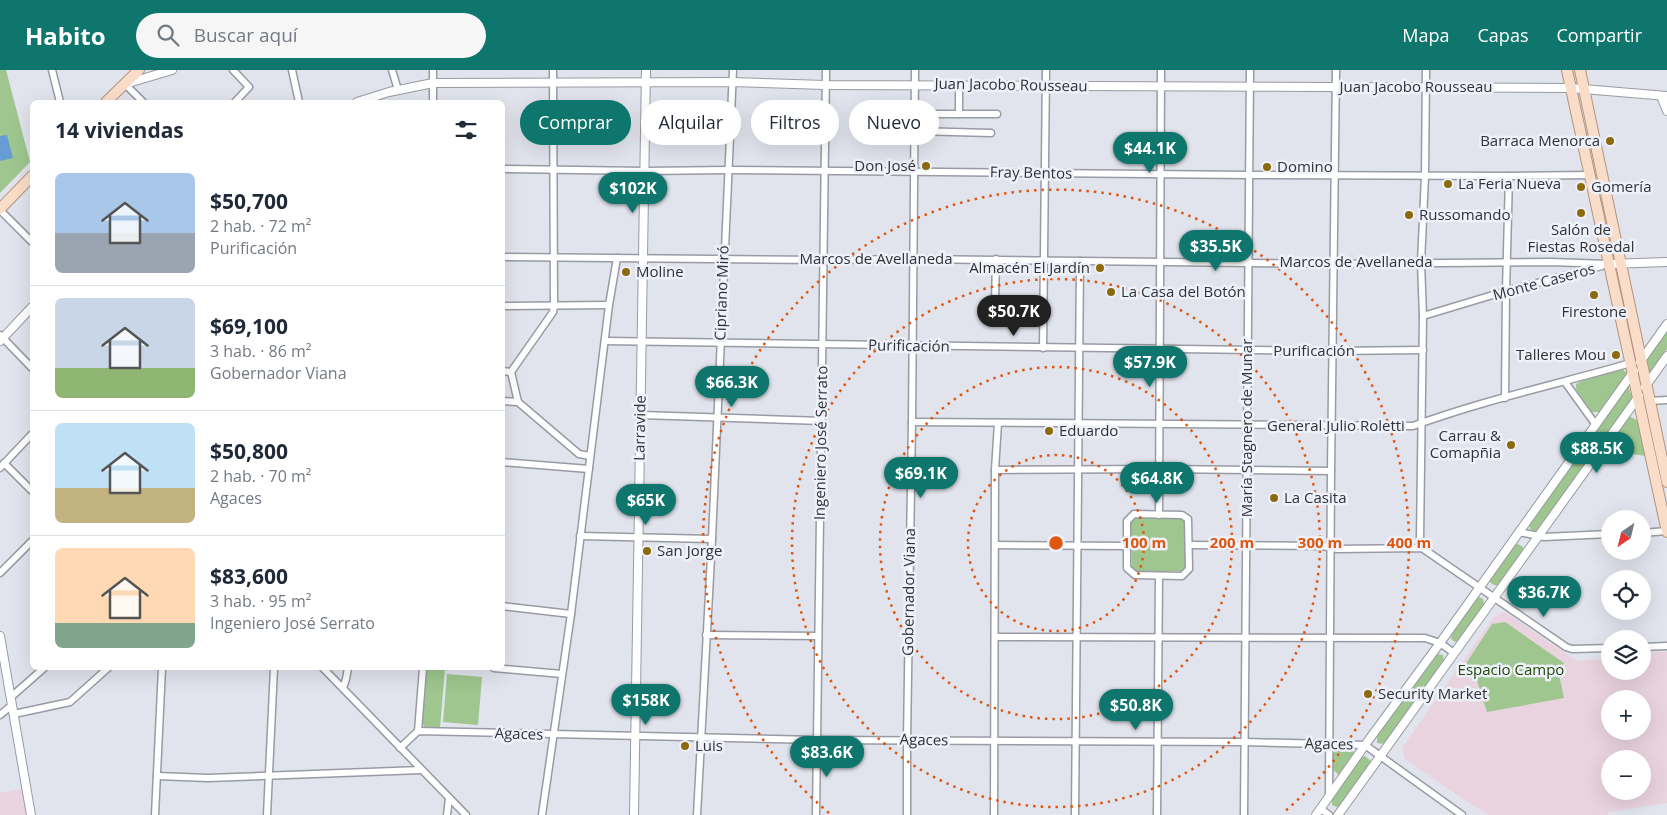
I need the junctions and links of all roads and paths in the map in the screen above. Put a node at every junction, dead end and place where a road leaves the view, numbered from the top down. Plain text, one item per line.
1 (52, 70) edge
2 (139, 70) edge
3 (172, 70) edge
4 (233, 70) edge
5 (292, 70) edge
6 (392, 70) edge
7 (434, 70) edge
8 (553, 70) edge
9 (646, 70) edge
10 (732, 70) edge
11 (826, 70) edge
12 (915, 70) edge
13 (1046, 70) edge
14 (1161, 70) edge
15 (1250, 70) edge
16 (1336, 70) edge
17 (1426, 70) edge
18 (1567, 70) edge
19 (1580, 70) edge
20 (553, 82) junction
21 (646, 82) junction
22 (732, 82) junction
23 (433, 83) junction
24 (126, 84) junction
25 (825, 84) junction
26 (915, 84) junction
27 (959, 85) junction
28 (1046, 86) junction
29 (1161, 86) junction
30 (1250, 87) junction
31 (1336, 87) junction
32 (1426, 87) junction
33 (1571, 88) junction
34 (1584, 89) junction
35 (398, 90) junction
36 (1664, 96) edge
37 (60, 100) edge
38 (108, 100) edge
39 (141, 100) edge
40 (237, 100) edge
41 (299, 100) edge
42 (364, 100) edge
43 (433, 100) edge
44 (915, 100) edge
45 (1667, 111) edge
46 (939, 114) edge
47 (959, 114) junction
48 (997, 114) dead end
49 (939, 132) edge
50 (991, 133) dead end
51 (915, 145) edge
52 (1598, 152) junction
53 (505, 169) edge
54 (554, 169) junction
55 (728, 170) junction
56 (644, 171) junction
57 (824, 171) junction
58 (914, 172) junction
59 (1045, 174) junction
60 (1161, 174) junction
61 (1250, 175) junction
62 (1590, 175) junction
63 (1336, 176) junction
64 (1425, 176) junction
65 (1508, 176) junction
66 (30, 178) edge
67 (0, 210) edge
68 (1598, 213) junction
69 (30, 240) edge
70 (505, 257) edge
71 (555, 257) junction
72 (617, 258) junction
73 (643, 258) junction
74 (724, 259) junction
75 (912, 259) junction
76 (996, 259) junction
77 (824, 260) junction
78 (1045, 260) junction
79 (1080, 261) junction
80 (1161, 262) junction
81 (1248, 262) junction
82 (1507, 262) junction
83 (1667, 262) edge
84 (1421, 263) junction
85 (1333, 264) junction
86 (1609, 264) junction
87 (1621, 264) junction
88 (1506, 292) junction
89 (995, 304) dead end
90 (609, 305) junction
91 (505, 306) edge
92 (554, 307) junction
93 (30, 309) edge
94 (1423, 316) junction
95 (1667, 324) edge
96 (1, 338) edge
97 (605, 341) junction
98 (642, 342) junction
99 (720, 342) junction
100 (823, 344) junction
101 (913, 346) junction
102 (1043, 348) junction
103 (1080, 348) junction
104 (1161, 348) junction
105 (1247, 350) junction
106 (1423, 350) junction
107 (1332, 351) junction
108 (1667, 356) edge
109 (1635, 365) junction
110 (30, 366) edge
111 (505, 371) edge
112 (511, 372) junction
113 (1565, 382) junction
114 (1646, 385) junction
115 (1638, 397) junction
116 (1505, 398) junction
117 (1667, 400) edge
118 (505, 401) edge
119 (1650, 401) junction
120 (518, 402) junction
121 (640, 415) junction
122 (717, 418) junction
123 (822, 421) junction
124 (912, 422) junction
125 (998, 423) junction
126 (1422, 423) junction
127 (1079, 424) junction
128 (1160, 424) junction
129 (1332, 424) junction
130 (1596, 425) junction
131 (1248, 426) junction
132 (30, 436) edge
133 (590, 456) junction
134 (505, 462) edge
135 (2, 466) edge
136 (588, 469) junction
137 (1160, 469) junction
138 (995, 470) junction
139 (1079, 470) junction
140 (1248, 470) junction
141 (1331, 471) junction
142 (1667, 482) edge
143 (30, 489) edge
144 (1159, 514) junction
145 (1519, 532) junction
146 (1667, 532) edge
147 (1651, 533) edge
148 (1601, 534) edge
149 (580, 536) junction
150 (639, 536) junction
151 (1538, 537) junction
152 (712, 539) junction
153 (30, 543) edge
154 (995, 545) junction
155 (1189, 545) junction
156 (1078, 546) junction
157 (1127, 546) junction
158 (1246, 546) junction
159 (1330, 548) junction
160 (1422, 548) junction
161 (0, 573) edge
162 (1159, 576) junction
163 (1480, 586) junction
164 (1495, 597) junction
165 (505, 606) edge
166 (571, 614) junction
167 (706, 635) junction
168 (0, 636) edge
169 (818, 636) junction
170 (995, 637) junction
171 (1077, 638) junction
172 (1158, 638) junction
173 (1246, 638) junction
174 (1330, 638) junction
175 (1440, 643) junction
176 (1667, 646) edge
177 (1651, 647) edge
178 (1601, 648) edge
179 (1454, 653) junction
180 (505, 669) edge
181 (42, 670) edge
182 (106, 670) edge
183 (162, 670) edge
184 (274, 670) edge
185 (325, 670) edge
186 (348, 670) edge
187 (422, 670) edge
188 (562, 674) junction
189 (343, 688) junction
190 (12, 701) junction
191 (14, 714) junction
192 (0, 715) edge
193 (418, 731) junction
194 (554, 735) junction
195 (635, 736) junction
196 (700, 738) junction
197 (816, 740) junction
198 (907, 740) junction
199 (994, 741) junction
200 (1076, 742) junction
201 (1157, 742) junction
202 (1245, 742) junction
203 (1330, 744) junction
204 (1365, 745) junction
205 (400, 748) junction
206 (1380, 755) junction
207 (421, 770) junction
208 (269, 775) junction
209 (158, 776) junction
210 (1329, 797) junction
211 (449, 798) junction
212 (1319, 812) edge
213 (1454, 813) edge
214 (31, 815) edge
215 (155, 815) edge
216 (267, 815) edge
217 (447, 815) edge
218 (466, 815) edge
219 (542, 815) edge
220 (634, 815) edge
221 (697, 815) edge
222 (816, 815) edge
223 (907, 815) edge
224 (994, 815) edge
225 (1075, 815) edge
226 (1157, 815) edge
227 (1244, 815) edge
228 (1329, 815) edge
229 (1338, 815) edge
230 (1462, 815) edge

1 - 37 street
2 - 24 main road
3 - 24 street
4 - 40 street
5 - 41 street
6 - 35 street
7 - 23 street
8 - 20 street
9 - 21 street, Larravide
10 - 22 street, Cipriano Miró
11 - 25 street, Ingeniero José Serrato
12 - 26 street, Gobernador Viana
13 - 28 street
14 - 29 street
15 - 30 street, María Stagnero de Munar
16 - 31 street
17 - 32 street
18 - 33 main road
19 - 34 main road
20 - 21 street, Juan Jacobo Rousseau
20 - 23 street, Juan Jacobo Rousseau
20 - 54 street
21 - 22 street, Juan Jacobo Rousseau
21 - 56 street, Larravide
22 - 25 street, Juan Jacobo Rousseau
22 - 55 street, Cipriano Miró
23 - 35 street, Juan Jacobo Rousseau
23 - 43 street
24 - 38 main road
24 - 39 street
25 - 26 street, Juan Jacobo Rousseau
25 - 57 street, Ingeniero José Serrato
26 - 27 street, Juan Jacobo Rousseau
26 - 44 street, Gobernador Viana
27 - 28 street, Juan Jacobo Rousseau
27 - 47 street
28 - 29 street, Juan Jacobo Rousseau
28 - 59 street
29 - 30 street, Juan Jacobo Rousseau
29 - 60 street
30 - 31 street, Juan Jacobo Rousseau
30 - 61 street, María Stagnero de Munar
31 - 32 street, Juan Jacobo Rousseau
31 - 63 street
32 - 33 street, Juan Jacobo Rousseau
32 - 64 street
33 - 34 street, Juan Jacobo Rousseau
33 - 52 main road
33 - 62 main road
34 - 36 street, Juan Jacobo Rousseau
34 - 52 main road
35 - 42 street, Juan Jacobo Rousseau
36 - 45 street
46 - 47 street
47 - 48 street
49 - 50 street
51 - 58 street, Gobernador Viana
52 - 87 main road
53 - 54 street, Fray Bentos
54 - 56 street, Fray Bentos
54 - 71 street
55 - 56 street, Fray Bentos
55 - 57 street, Fray Bentos
55 - 74 street, Cipriano Miró
56 - 73 street, Larravide
57 - 58 street, Fray Bentos
57 - 77 street, Ingeniero José Serrato
58 - 59 street, Fray Bentos
58 - 75 street, Gobernador Viana
59 - 60 street, Fray Bentos
59 - 78 street
60 - 61 street, Fray Bentos
60 - 80 street
61 - 63 street, Fray Bentos
61 - 81 street, María Stagnero de Munar
62 - 65 street, Fray Bentos
62 - 68 main road
63 - 64 street, Fray Bentos
63 - 85 street
64 - 65 street, Fray Bentos
64 - 84 street
65 - 82 street
66 - 67 main road
67 - 69 street
68 - 86 main road
68 - 87 main road
70 - 71 street, Marcos de Avellaneda
71 - 72 street, Marcos de Avellaneda
71 - 92 street
72 - 73 street, Marcos de Avellaneda
72 - 90 street
73 - 74 street, Marcos de Avellaneda
73 - 98 street, Larravide
74 - 77 street, Marcos de Avellaneda
74 - 99 street, Cipriano Miró
75 - 76 street, Marcos de Avellaneda
75 - 77 street, Marcos de Avellaneda
75 - 101 street, Gobernador Viana
76 - 78 street, Marcos de Avellaneda
76 - 89 street
77 - 100 street, Ingeniero José Serrato
78 - 79 street, Marcos de Avellaneda
78 - 102 street
79 - 80 street, Marcos de Avellaneda
79 - 103 street
80 - 81 street, Marcos de Avellaneda
80 - 104 street
81 - 85 street, Marcos de Avellaneda
81 - 105 street, María Stagnero de Munar
82 - 84 street, Marcos de Avellaneda
82 - 86 street, Marcos de Avellaneda
82 - 88 street
83 - 87 street, Monte Caseros
84 - 85 street, Marcos de Avellaneda
84 - 94 street
85 - 107 street
86 - 87 street, Monte Caseros
86 - 88 street, Monte Caseros
86 - 109 main road
87 - 109 main road
88 - 94 street, Monte Caseros
88 - 116 street
90 - 92 street
90 - 97 street
91 - 92 street
92 - 112 street
93 - 96 street
94 - 106 street
95 - 109 street
96 - 110 street
97 - 98 street, Purificación
97 - 133 street
98 - 99 street, Purificación
98 - 121 street, Larravide
99 - 100 street, Purificación
99 - 122 street, Cipriano Miró
100 - 101 street, Purificación
100 - 123 street, Ingeniero José Serrato
101 - 102 street, Purificación
101 - 124 street, Gobernador Viana
102 - 103 street, Purificación
103 - 104 street, Purificación
103 - 127 street
104 - 105 street, Purificación
104 - 128 street
105 - 107 street, Purificación
105 - 131 street, María Stagnero de Munar
106 - 107 street, Purificación
106 - 126 street
107 - 129 street
108 - 114 street
109 - 113 street, General Julio Roletti
109 - 114 main road
109 - 115 main road
109 - 130 street
111 - 112 street
112 - 120 street
113 - 116 street, General Julio Roletti
113 - 130 street
114 - 115 street
114 - 119 main road
115 - 146 main road
115 - 151 street
116 - 126 street, General Julio Roletti
117 - 119 street
118 - 120 street
119 - 142 main road
120 - 133 street
121 - 122 street
121 - 150 street, Larravide
122 - 123 street
122 - 152 street, Cipriano Miró
123 - 169 street, Ingeniero José Serrato
124 - 125 street, General Julio Roletti
124 - 198 street, Gobernador Viana
125 - 127 street, General Julio Roletti
125 - 138 street
126 - 129 street, General Julio Roletti
126 - 160 street
127 - 128 street, General Julio Roletti
127 - 139 street
128 - 131 street, General Julio Roletti
128 - 137 street
129 - 131 street, General Julio Roletti
129 - 141 street
130 - 145 street
131 - 140 street, María Stagnero de Munar
132 - 135 street
133 - 136 street
134 - 136 street
135 - 143 street
136 - 149 street
137 - 139 street
137 - 140 street
137 - 144 street
138 - 139 street
138 - 154 street
139 - 156 street
140 - 141 street
140 - 158 street, María Stagnero de Munar
141 - 159 street
144 - 155 street
144 - 157 street
145 - 151 street
145 - 163 street
146 - 147 street
148 - 151 street
149 - 150 street
149 - 166 street
150 - 152 street
150 - 195 street, Larravide
151 - 164 street
152 - 167 street, Cipriano Miró
153 - 161 street
154 - 156 street
154 - 170 street
155 - 158 street
155 - 162 street
156 - 157 street
156 - 171 street
157 - 162 street
158 - 159 street
158 - 173 street, María Stagnero de Munar
159 - 160 street
159 - 174 street
160 - 163 street
162 - 172 street
163 - 164 street
163 - 175 street
164 - 178 street
164 - 179 street
165 - 166 street
166 - 188 street
167 - 169 street
167 - 196 street, Cipriano Miró
168 - 190 street
169 - 197 street, Ingeniero José Serrato
170 - 171 street
170 - 199 street
171 - 172 street
171 - 200 street
172 - 173 street
172 - 201 street
173 - 174 street
173 - 202 street, María Stagnero de Munar
174 - 175 street
174 - 203 street
175 - 179 street
175 - 204 street
176 - 177 street
179 - 206 street
180 - 188 street
181 - 190 street
182 - 191 street
183 - 209 street
184 - 208 street
185 - 189 street
186 - 189 street
187 - 193 street
188 - 194 street
189 - 205 street
190 - 191 street
190 - 192 street
191 - 214 street
193 - 194 street, Agaces
193 - 205 street
194 - 195 street, Agaces
194 - 219 street
195 - 196 street, Agaces
195 - 220 street, Larravide
196 - 197 street, Agaces
196 - 221 street, Cipriano Miró
197 - 198 street, Agaces
197 - 222 street, Ingeniero José Serrato
198 - 199 street, Agaces
198 - 223 street, Gobernador Viana
199 - 200 street, Agaces
199 - 224 street
200 - 201 street, Agaces
200 - 225 street
201 - 202 street, Agaces
201 - 226 street
202 - 203 street, Agaces
202 - 227 street, María Stagnero de Munar
203 - 204 street, Agaces
203 - 210 street
204 - 206 street
204 - 210 street
205 - 207 street
206 - 213 street
206 - 229 street
207 - 208 street
207 - 211 street
208 - 209 street
208 - 216 street
209 - 215 street
210 - 212 street
211 - 217 street
211 - 218 street
212 - 228 street
213 - 230 street

